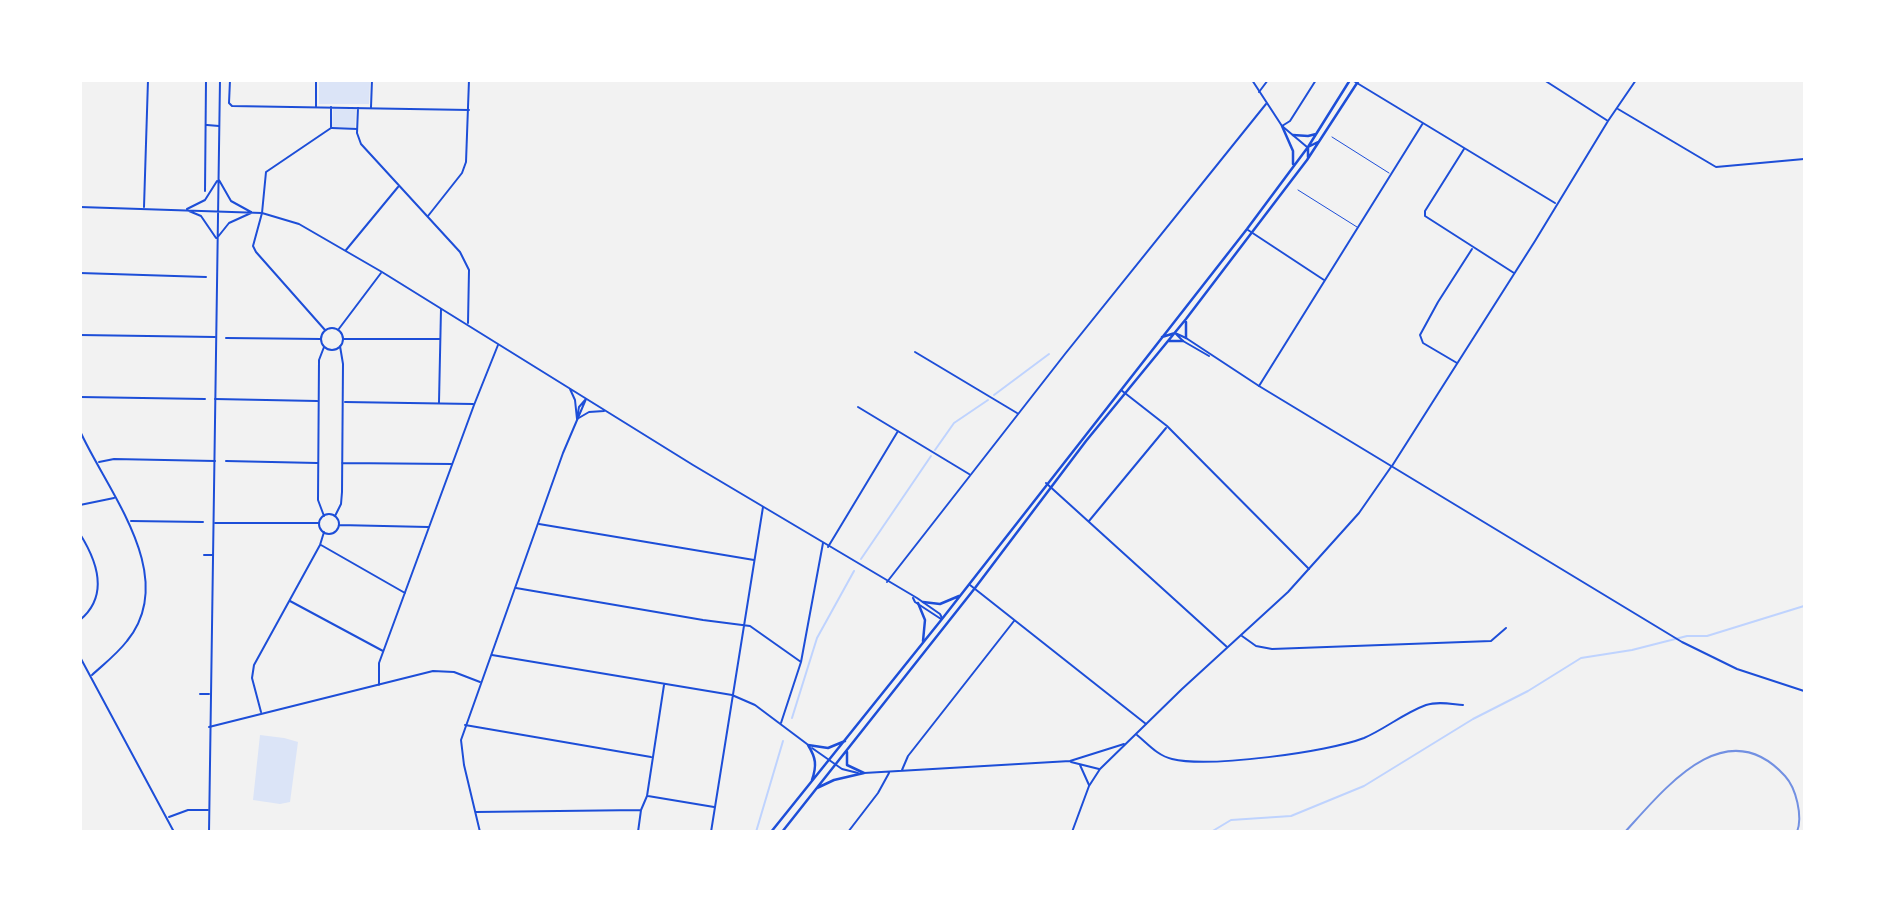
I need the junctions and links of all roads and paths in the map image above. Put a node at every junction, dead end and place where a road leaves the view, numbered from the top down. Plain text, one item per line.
1 (148, 80) edge
2 (206, 80) edge
3 (220, 80) edge
4 (230, 80) edge
5 (316, 80) edge
6 (372, 80) edge
7 (469, 80) edge
8 (1252, 80) edge
9 (1268, 80) edge
10 (1316, 80) edge
11 (1351, 80) edge
12 (1544, 80) edge
13 (1636, 80) edge
14 (1358, 82) edge
15 (1259, 92) junction
16 (1266, 104) junction
17 (316, 106) junction
18 (331, 107) junction
19 (358, 107) junction
20 (371, 108) junction
21 (1617, 109) junction
22 (468, 110) junction
23 (1608, 121) junction
24 (1423, 123) junction
25 (206, 125) junction
26 (220, 126) junction
27 (1282, 126) junction
28 (331, 128) junction
29 (357, 129) junction
30 (1316, 134) junction
31 (1293, 135) junction
32 (1332, 137) dead end
33 (1321, 140) junction
34 (1308, 148) junction
35 (1464, 149) junction
36 (1804, 159) edge
37 (1307, 160) junction
38 (1293, 167) junction
39 (1391, 174) junction
40 (218, 179) junction
41 (399, 186) junction
42 (1298, 190) dead end
43 (205, 191) dead end
44 (1557, 205) junction
45 (80, 206) edge
46 (144, 208) junction
47 (186, 209) junction
48 (217, 210) junction
49 (252, 213) junction
50 (262, 213) junction
51 (428, 216) junction
52 (1357, 227) junction
53 (1247, 229) junction
54 (1252, 232) junction
55 (216, 239) junction
56 (1473, 248) junction
57 (345, 251) junction
58 (382, 272) junction
59 (80, 274) edge
60 (1514, 274) junction
61 (206, 277) dead end
62 (1324, 280) junction
63 (441, 309) junction
64 (1186, 319) junction
65 (1175, 320) junction
66 (468, 326) junction
67 (338, 330) junction
68 (325, 331) junction
69 (1175, 333) junction
70 (80, 335) edge
71 (215, 337) junction
72 (226, 338) dead end
73 (342, 338) junction
74 (1160, 338) junction
75 (321, 339) junction
76 (440, 339) junction
77 (1184, 340) junction
78 (1168, 341) junction
79 (498, 344) junction
80 (340, 346) junction
81 (324, 347) junction
82 (915, 352) dead end
83 (1458, 364) junction
84 (1259, 386) junction
85 (569, 388) junction
86 (1121, 390) junction
87 (1126, 394) junction
88 (80, 397) edge
89 (586, 398) junction
90 (215, 399) junction
91 (205, 400) dead end
92 (318, 401) junction
93 (343, 402) junction
94 (439, 403) junction
95 (474, 405) junction
96 (858, 407) dead end
97 (608, 411) junction
98 (1018, 414) junction
99 (577, 419) junction
100 (1167, 426) junction
101 (80, 431) edge
102 (898, 431) junction
103 (215, 461) junction
104 (226, 461) dead end
105 (98, 462) junction
106 (318, 463) junction
107 (342, 463) junction
108 (453, 464) junction
109 (1392, 467) junction
110 (970, 474) junction
111 (1046, 483) junction
112 (1050, 487) junction
113 (115, 498) junction
114 (80, 505) edge
115 (763, 506) junction
116 (324, 516) junction
117 (335, 516) junction
118 (129, 520) junction
119 (203, 522) dead end
120 (1089, 522) junction
121 (213, 523) junction
122 (319, 523) junction
123 (538, 524) junction
124 (339, 525) junction
125 (429, 527) junction
126 (324, 533) junction
127 (80, 534) edge
128 (822, 543) junction
129 (320, 545) junction
130 (828, 547) junction
131 (204, 555) dead end
132 (213, 555) junction
133 (756, 560) junction
134 (1309, 569) junction
135 (887, 582) junction
136 (969, 584) junction
137 (515, 588) junction
138 (975, 588) junction
139 (405, 593) junction
140 (961, 595) junction
141 (913, 597) junction
142 (290, 601) junction
143 (923, 602) junction
144 (918, 603) junction
145 (954, 614) junction
146 (942, 619) junction
147 (80, 620) edge
148 (1015, 621) junction
149 (744, 625) junction
150 (1506, 628) dead end
151 (941, 631) junction
152 (1241, 636) junction
153 (922, 644) junction
154 (1228, 648) junction
155 (383, 651) junction
156 (491, 654) junction
157 (80, 657) edge
158 (801, 662) junction
159 (92, 675) junction
160 (480, 682) junction
161 (664, 684) junction
162 (379, 685) junction
163 (1804, 691) edge
164 (200, 694) dead end
165 (211, 694) junction
166 (732, 695) junction
167 (1463, 705) dead end
168 (261, 713) junction
169 (781, 724) junction
170 (1146, 724) junction
171 (465, 725) junction
172 (209, 727) junction
173 (1136, 734) junction
174 (846, 740) junction
175 (1125, 744) junction
176 (808, 745) junction
177 (847, 750) junction
178 (652, 757) junction
179 (830, 761) junction
180 (1070, 761) junction
181 (1079, 763) junction
182 (835, 765) junction
183 (1100, 769) junction
184 (901, 771) junction
185 (890, 772) junction
186 (864, 773) junction
187 (811, 783) junction
188 (1089, 786) junction
189 (814, 790) junction
190 (647, 796) junction
191 (714, 807) junction
192 (208, 810) junction
193 (641, 810) junction
194 (475, 812) junction
195 (168, 818) junction
196 (174, 831) edge
197 (209, 831) edge
198 (480, 831) edge
199 (638, 831) edge
200 (711, 831) edge
201 (773, 831) edge
202 (782, 831) edge
203 (848, 831) edge
204 (1072, 831) edge

1 - 46 street
2 - 25 street
3 - 26 street
4 - 17 street
5 - 17 street
6 - 20 street
7 - 22 street
8 - 15 street
9 - 15 street
10 - 27 street
11 - 14 street
11 - 30 highway
12 - 23 street
13 - 21 street
14 - 24 street
14 - 33 highway
15 - 16 street
16 - 27 street
16 - 98 street
17 - 18 street
18 - 19 street
18 - 28 street
19 - 20 street
19 - 29 street
20 - 22 street
21 - 23 street
21 - 36 street
22 - 51 street
23 - 44 street
24 - 35 street
24 - 39 street
25 - 26 street
25 - 43 street
26 - 40 street
27 - 31 street
27 - 38 highway
28 - 29 street
28 - 50 street
29 - 41 street
30 - 31 highway
30 - 34 highway
31 - 34 street
32 - 39 lane
33 - 34 highway
33 - 37 highway
34 - 37 highway
34 - 38 highway
35 - 44 street
35 - 56 street
37 - 54 highway
38 - 53 highway
39 - 52 street
40 - 47 street
40 - 48 street
40 - 49 street
41 - 51 street
41 - 57 street
42 - 52 lane
44 - 60 street
45 - 46 street
46 - 47 street
47 - 48 street
47 - 55 street
48 - 49 street
48 - 55 street
49 - 50 street
49 - 55 street
50 - 57 street
50 - 68 street
51 - 66 street
52 - 62 street
53 - 54 street
53 - 65 highway
54 - 62 street
54 - 64 highway
55 - 71 street
56 - 60 street
56 - 83 street
57 - 58 street
58 - 63 street
58 - 67 street
59 - 61 street
60 - 83 street
62 - 84 street
63 - 66 street
63 - 76 street
64 - 69 highway
64 - 77 highway
65 - 69 highway
65 - 74 highway
66 - 79 street
67 - 68 street
67 - 73 street
68 - 75 street
69 - 74 highway
69 - 77 street
69 - 78 highway
70 - 71 street
71 - 90 street
72 - 75 street
73 - 76 street
73 - 80 street
74 - 86 highway
75 - 81 street
76 - 94 street
77 - 78 highway
77 - 84 street
78 - 87 highway
79 - 85 street
79 - 95 street
80 - 81 street
80 - 93 street
81 - 92 street
82 - 98 street
83 - 109 street
84 - 109 street
85 - 89 street
85 - 99 street
86 - 87 street
86 - 111 highway
87 - 100 street
87 - 112 highway
88 - 91 street
89 - 97 street
89 - 99 street
90 - 92 street
90 - 103 street
92 - 106 street
93 - 94 street
93 - 107 street
94 - 95 street
95 - 108 street
96 - 102 street
97 - 99 street
97 - 115 street
98 - 110 street
99 - 123 street
100 - 120 street
100 - 134 street
101 - 105 street
102 - 110 street
102 - 130 street
103 - 105 street
103 - 121 street
104 - 106 street
105 - 113 street
106 - 116 street
107 - 108 street
107 - 117 street
108 - 125 street
109 - 134 street
109 - 163 street
110 - 135 street
111 - 112 street
111 - 136 highway
112 - 120 street
112 - 138 highway
113 - 114 street
113 - 118 street
115 - 128 street
115 - 133 street
116 - 117 street
116 - 122 street
117 - 124 street
118 - 119 street
118 - 159 street
120 - 154 street
121 - 122 street
121 - 132 street
122 - 126 street
123 - 133 street
123 - 137 street
124 - 125 street
124 - 126 street
125 - 139 street
126 - 129 street
127 - 147 street
128 - 130 street
128 - 158 street
129 - 139 street
129 - 142 street
130 - 135 street
131 - 132 street
132 - 165 street
133 - 149 street
134 - 152 street
135 - 141 street
136 - 138 street
136 - 140 highway
137 - 149 street
137 - 156 street
138 - 145 highway
138 - 148 street
139 - 155 street
140 - 143 highway
140 - 146 highway
141 - 143 street
141 - 144 street
142 - 155 street
142 - 168 street
143 - 146 street
144 - 146 street
144 - 153 highway
145 - 146 highway
145 - 151 highway
146 - 151 highway
146 - 153 highway
148 - 170 street
148 - 184 street
149 - 158 street
149 - 166 street
150 - 152 street
151 - 177 highway
152 - 154 street
153 - 174 highway
154 - 170 street
155 - 162 street
156 - 160 street
156 - 161 street
157 - 159 street
158 - 169 street
159 - 195 street
160 - 162 street
160 - 171 street
161 - 166 street
161 - 178 street
162 - 168 street
164 - 165 street
165 - 172 street
166 - 169 street
166 - 191 street
167 - 173 street
168 - 172 street
169 - 176 street
170 - 173 street
171 - 178 street
171 - 194 street
172 - 192 street
173 - 175 street
174 - 176 highway
174 - 179 highway
175 - 180 street
175 - 183 street
176 - 179 street
176 - 187 highway
177 - 182 highway
177 - 186 highway
178 - 190 street
179 - 182 street
179 - 187 highway
180 - 181 street
180 - 184 street
181 - 183 street
181 - 188 street
182 - 186 street
182 - 189 highway
183 - 188 street
184 - 185 street
185 - 186 street
185 - 203 street
186 - 189 highway
187 - 201 highway
188 - 204 street
189 - 202 highway
190 - 191 street
190 - 193 street
191 - 200 street
192 - 195 street
192 - 197 street
193 - 194 street
193 - 199 street
194 - 198 street
195 - 196 street

